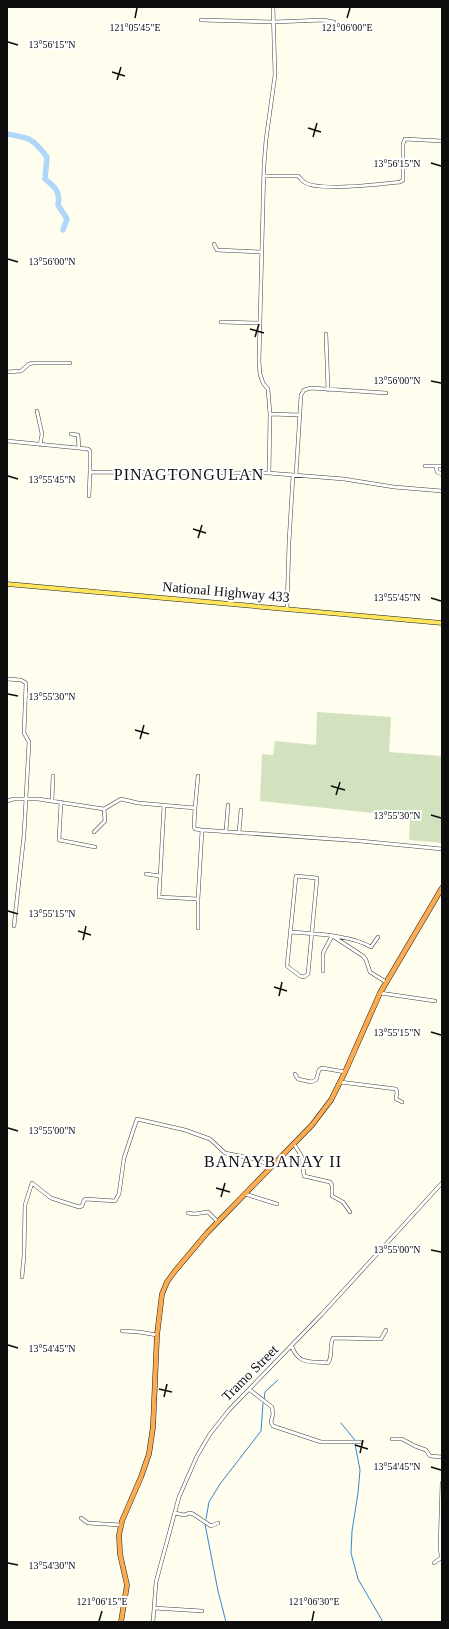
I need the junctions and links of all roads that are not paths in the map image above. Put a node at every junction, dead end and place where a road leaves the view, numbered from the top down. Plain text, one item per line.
1 (273, 7) edge
2 (201, 20) dead end
3 (274, 22) junction
4 (334, 22) dead end
5 (442, 141) edge
6 (264, 176) junction
7 (214, 244) dead end
8 (261, 252) junction
9 (220, 322) dead end
10 (259, 323) junction
11 (326, 334) dead end
12 (70, 363) dead end
13 (7, 372) edge
14 (328, 390) junction
15 (386, 393) dead end
16 (37, 411) dead end
17 (270, 414) junction
18 (300, 415) junction
19 (71, 434) dead end
20 (7, 441) edge
21 (40, 445) junction
22 (79, 448) junction
23 (425, 466) dead end
24 (436, 466) junction
25 (442, 466) edge
26 (90, 472) junction
27 (269, 473) junction
28 (442, 474) edge
29 (295, 475) junction
30 (442, 491) edge
31 (89, 496) dead end
32 (7, 584) edge
33 (287, 609) junction
34 (442, 623) edge
35 (7, 679) edge
36 (53, 776) dead end
37 (198, 776) dead end
38 (27, 798) junction
39 (52, 800) junction
40 (7, 801) edge
41 (61, 802) junction
42 (228, 804) dead end
43 (164, 805) junction
44 (195, 808) junction
45 (104, 809) junction
46 (241, 810) dead end
47 (202, 830) junction
48 (94, 832) dead end
49 (226, 832) junction
50 (238, 832) junction
51 (95, 847) dead end
52 (442, 849) edge
53 (146, 874) dead end
54 (160, 876) junction
55 (442, 888) edge
56 (198, 899) junction
57 (14, 926) dead end
58 (198, 928) dead end
59 (291, 932) junction
60 (313, 934) junction
61 (332, 936) junction
62 (378, 937) dead end
63 (323, 972) dead end
64 (386, 982) junction
65 (380, 993) junction
66 (435, 1001) dead end
67 (345, 1072) junction
68 (295, 1074) dead end
69 (340, 1082) junction
70 (402, 1102) dead end
71 (294, 1144) junction
72 (272, 1166) junction
73 (442, 1183) edge
74 (245, 1194) junction
75 (277, 1204) dead end
76 (350, 1212) dead end
77 (188, 1214) dead end
78 (218, 1222) junction
79 (22, 1277) dead end
80 (386, 1330) dead end
81 (122, 1331) dead end
82 (157, 1335) junction
83 (292, 1347) junction
84 (250, 1390) junction
85 (392, 1439) dead end
86 (360, 1442) dead end
87 (442, 1457) edge
88 (442, 1483) edge
89 (442, 1490) edge
90 (442, 1497) edge
91 (175, 1514) junction
92 (81, 1518) dead end
93 (441, 1521) edge
94 (218, 1523) dead end
95 (121, 1525) junction
96 (441, 1534) edge
97 (434, 1563) dead end
98 (154, 1608) junction
99 (202, 1611) dead end
100 (121, 1622) edge
101 (153, 1622) edge

1 - 3 street
2 - 3 street
3 - 4 street
3 - 6 street
5 - 6 street
6 - 8 street
7 - 8 street
8 - 10 street
9 - 10 street
10 - 17 street
11 - 14 street
12 - 13 street
14 - 15 street
14 - 18 street
16 - 21 street
17 - 18 street
17 - 27 street
18 - 29 street
19 - 22 street
20 - 21 street
21 - 22 street
22 - 26 street
23 - 24 street
24 - 25 street
24 - 28 street
26 - 27 street
26 - 31 street
27 - 29 street
29 - 30 street
29 - 33 street
32 - 33 main road, National Highway 433
33 - 34 main road, National Highway 433
35 - 38 street
36 - 39 street
37 - 44 street
38 - 39 street
38 - 40 street
38 - 57 street
39 - 41 street
41 - 45 street
41 - 51 street
42 - 49 street
43 - 44 street
43 - 45 street
43 - 54 street
44 - 47 street
45 - 48 street
46 - 50 street
47 - 49 street
47 - 56 street
49 - 50 street
50 - 52 street
53 - 54 street
54 - 56 street
55 - 64 highway
56 - 58 street
59 - 60 street
59 - 60 street
59 - 60 street
60 - 61 street
61 - 62 street
61 - 63 street
61 - 64 street
64 - 65 highway
65 - 66 street
65 - 67 highway
67 - 68 street
67 - 69 highway
69 - 70 street
69 - 71 highway
71 - 72 highway
71 - 76 street
72 - 74 highway
72 - 79 street
73 - 83 street, Tramo Street
74 - 75 street
74 - 78 highway
77 - 78 street
78 - 82 highway
80 - 83 street
81 - 82 street
82 - 95 highway
83 - 84 street, Tramo Street
84 - 86 street
84 - 91 street, Tramo Street
85 - 87 street
88 - 89 street
89 - 90 street
90 - 93 street
91 - 94 street
91 - 98 street, Tramo Street
92 - 95 street
93 - 96 street
95 - 100 highway
96 - 97 street
98 - 99 street
98 - 101 street, Tramo Street

